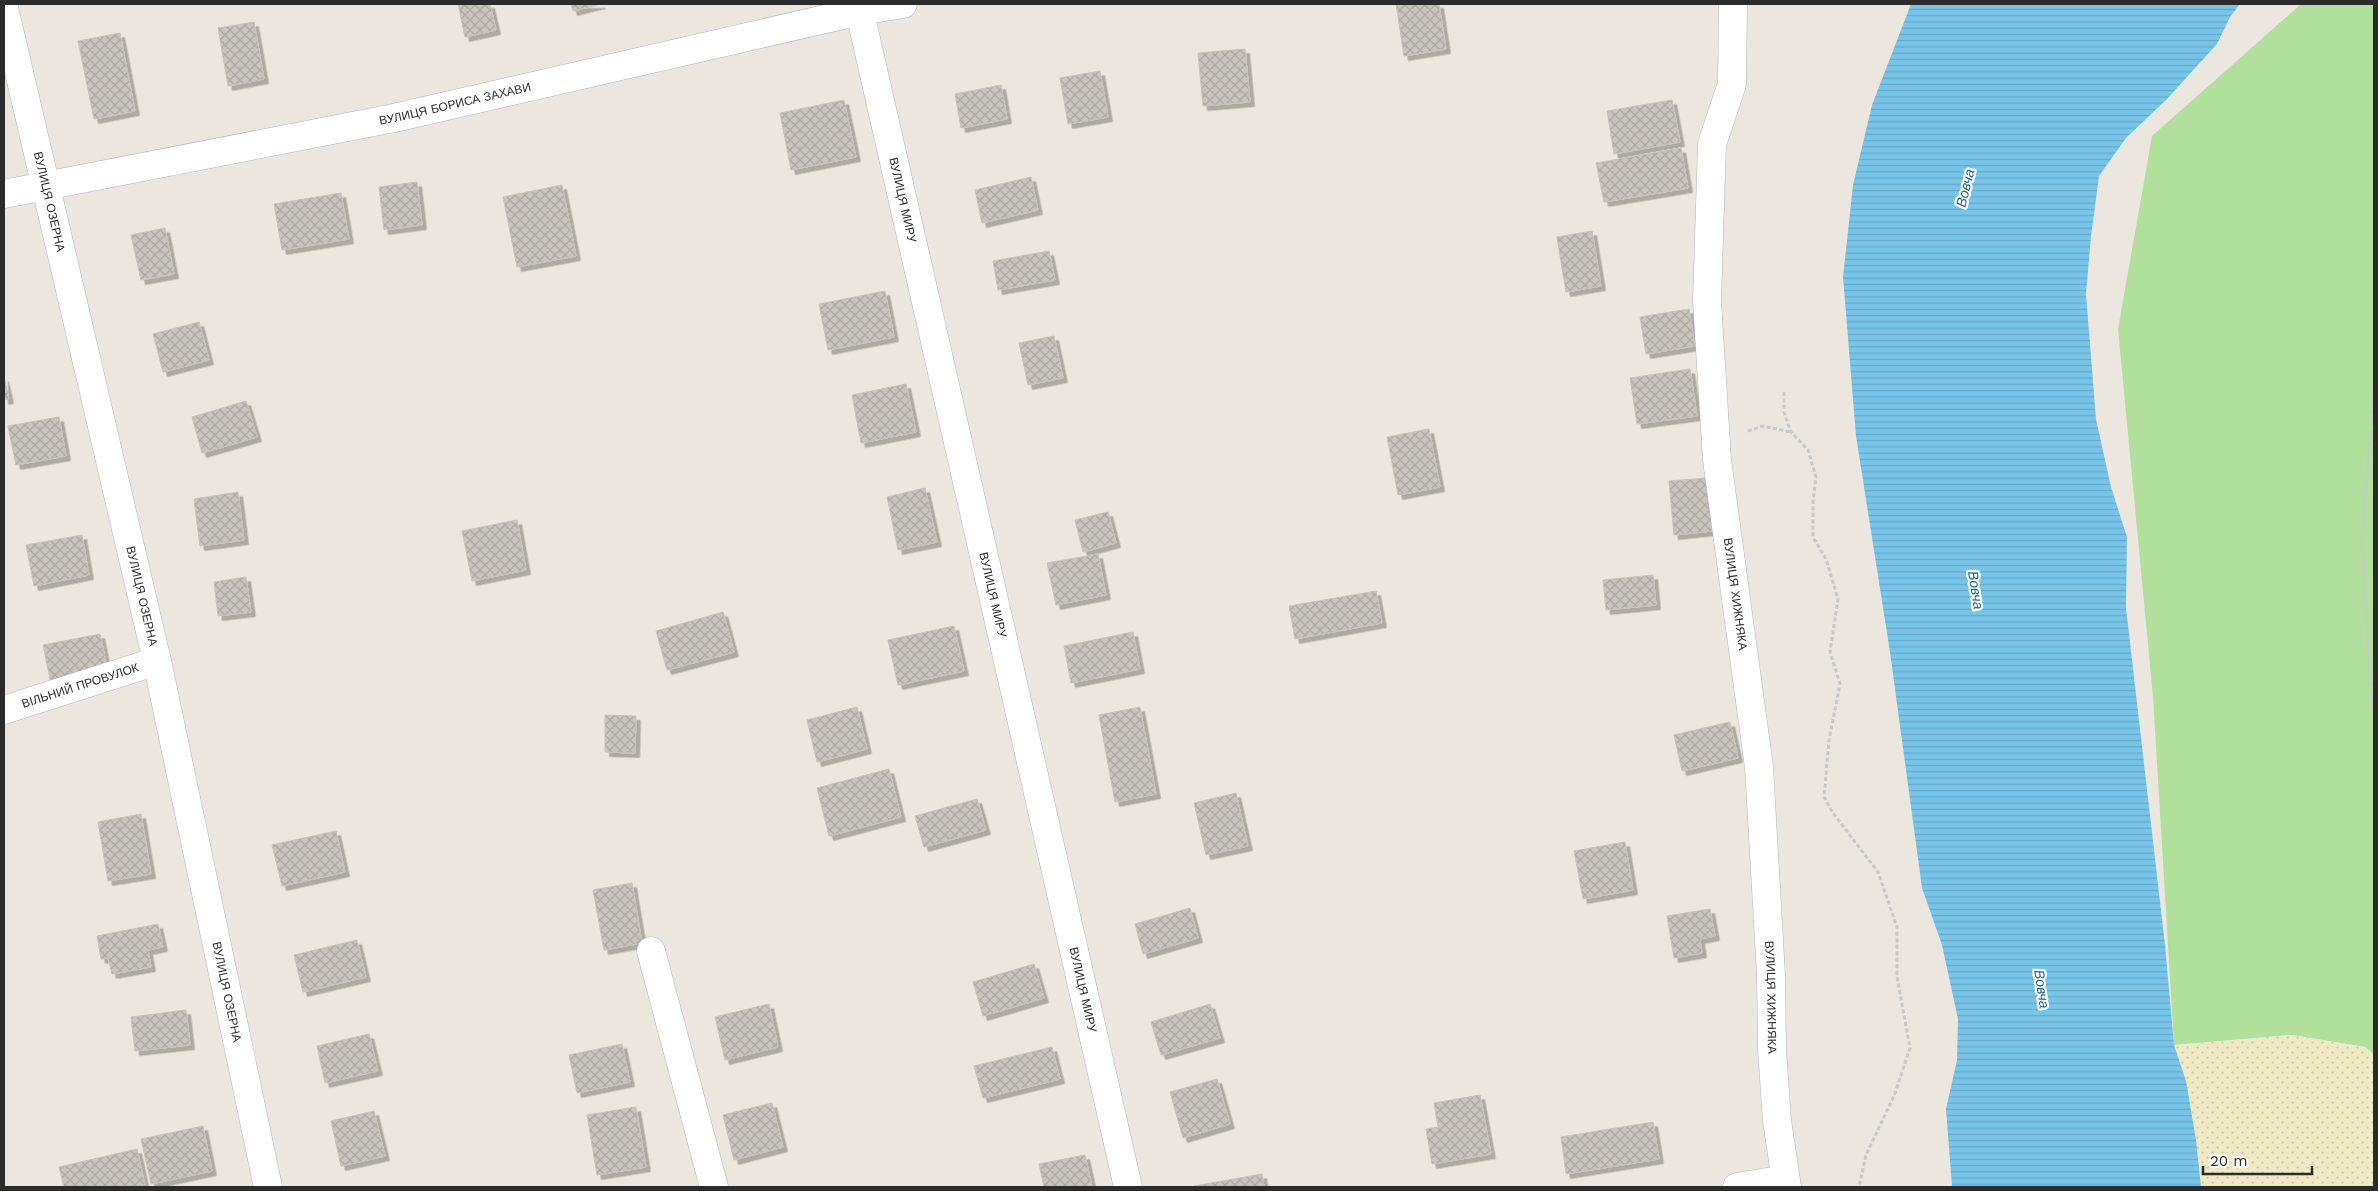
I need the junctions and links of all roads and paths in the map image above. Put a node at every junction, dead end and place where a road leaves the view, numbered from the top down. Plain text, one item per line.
1 (903, 4) edge
2 (1733, 4) edge
3 (4, 8) edge
4 (859, 8) edge
5 (44, 185) junction
6 (4, 194) edge
7 (2374, 384) edge
8 (1784, 392) dead end
9 (158, 661) junction
10 (4, 710) edge
11 (2374, 712) edge
12 (651, 951) dead end
13 (1786, 1183) edge
14 (268, 1187) edge
15 (714, 1187) edge
16 (1128, 1187) edge
17 (1737, 1187) edge
18 (1859, 1187) edge

1 - 4 street, ВУЛИЦЯ БОРИСА ЗАХАВИ
2 - 13 street, ВУЛИЦЯ ХИЖНЯКА
3 - 5 street, ВУЛИЦЯ ОЗЕРНА
4 - 5 street, ВУЛИЦЯ БОРИСА ЗАХАВИ
4 - 16 street, ВУЛИЦЯ МИРУ
5 - 6 street, ВУЛИЦЯ БОРИСА ЗАХАВИ
5 - 9 street, ВУЛИЦЯ ОЗЕРНА
7 - 11 path
8 - 18 path
9 - 10 street, ВІЛЬНИЙ ПРОВУЛОК
9 - 14 street, ВУЛИЦЯ ОЗЕРНА
12 - 15 street
13 - 17 street

